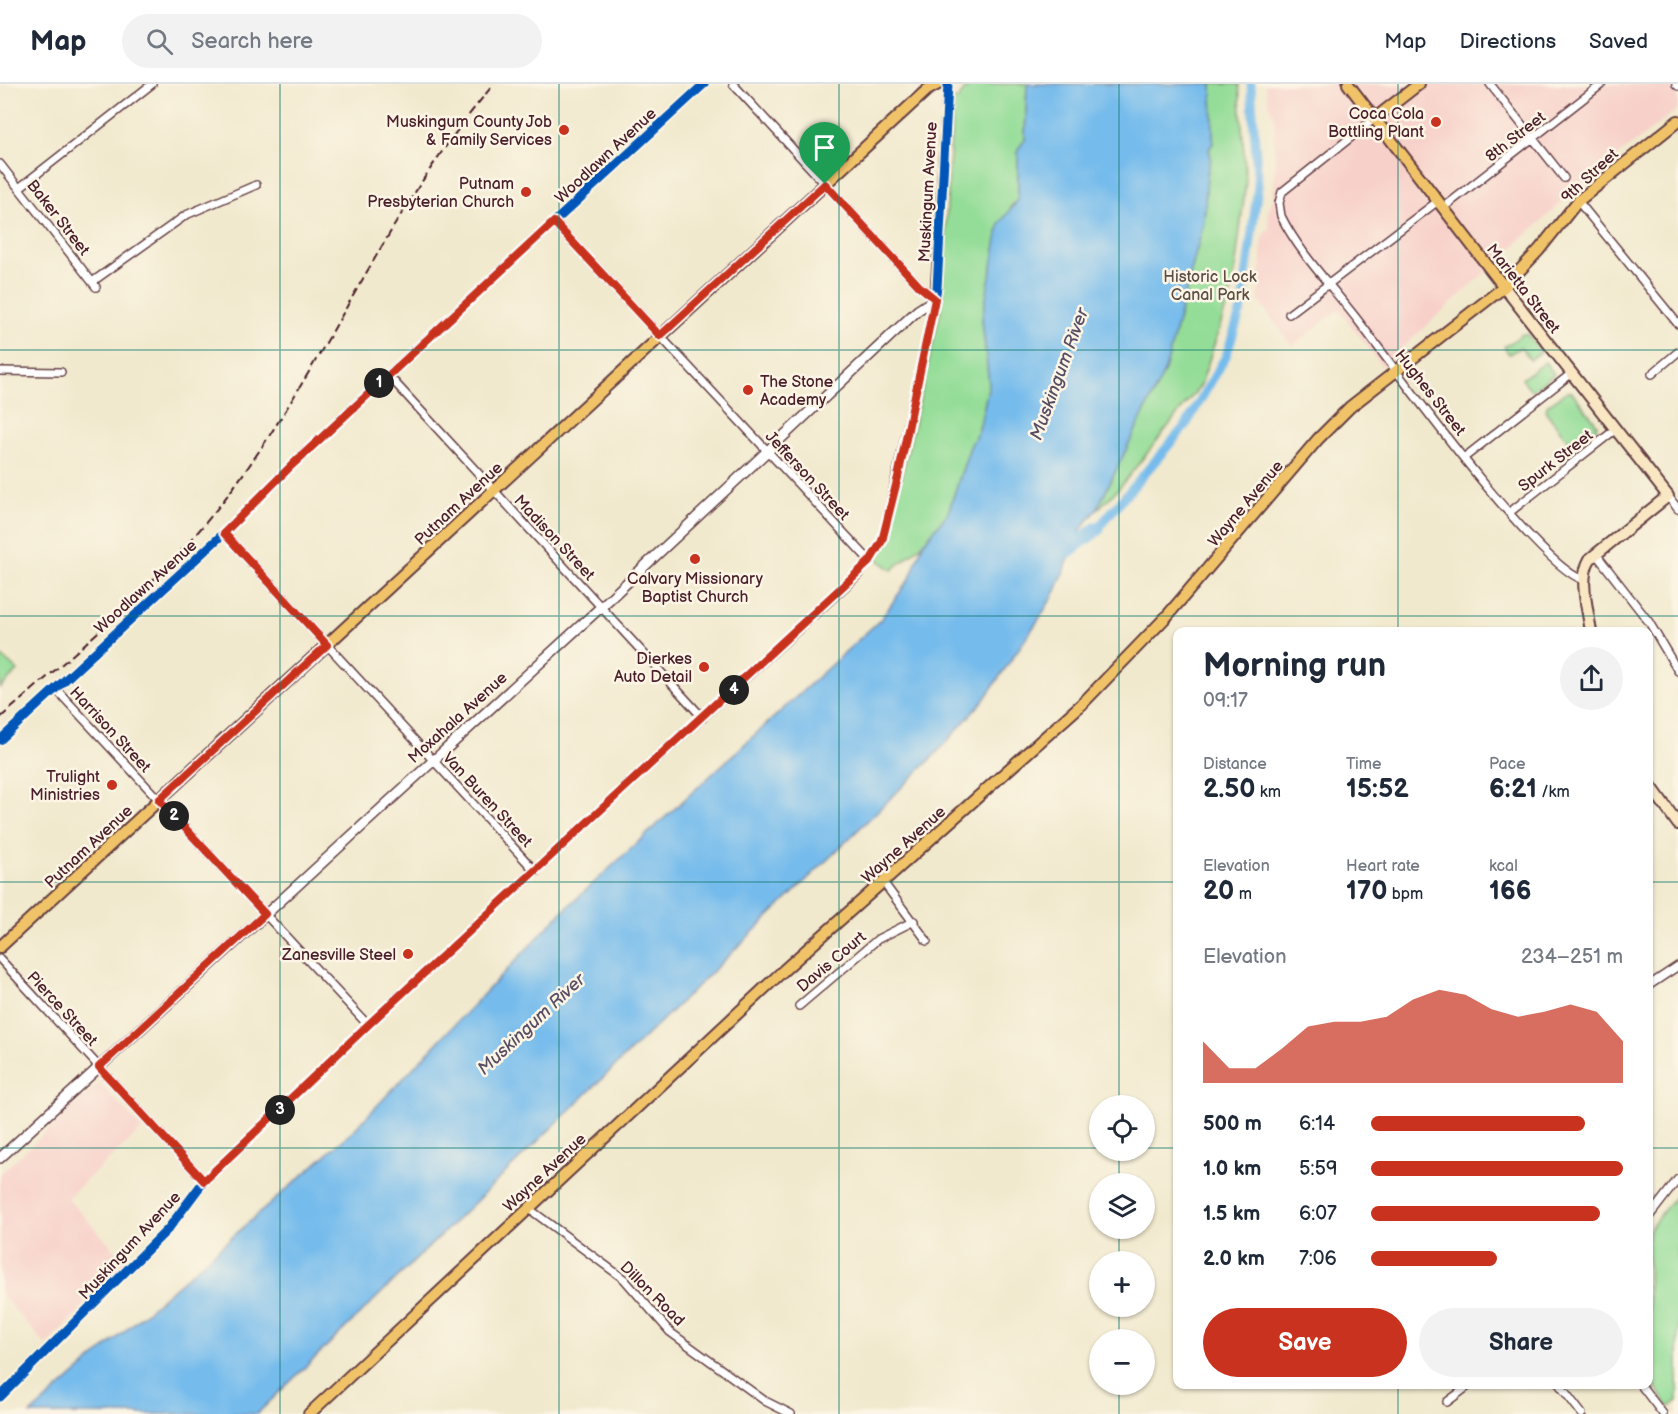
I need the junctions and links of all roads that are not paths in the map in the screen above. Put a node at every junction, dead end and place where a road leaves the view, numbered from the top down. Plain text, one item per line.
1 (152, 84) edge
2 (704, 84) edge
3 (733, 84) edge
4 (938, 84) edge
5 (948, 84) edge
6 (1347, 84) edge
7 (1419, 84) edge
8 (1490, 84) edge
9 (1602, 84) edge
10 (1374, 118) junction
11 (1678, 121) edge
12 (1533, 139) junction
13 (0, 164) edge
14 (1564, 178) dead end
15 (825, 184) junction
16 (256, 185) dead end
17 (19, 188) junction
18 (1578, 201) junction
19 (1441, 205) junction
20 (554, 222) junction
21 (1330, 284) junction
22 (1504, 287) junction
23 (935, 299) junction
24 (1289, 314) dead end
25 (1678, 324) edge
26 (660, 336) junction
27 (1678, 352) edge
28 (0, 371) edge
29 (1398, 371) junction
30 (61, 372) dead end
31 (1572, 373) junction
32 (1652, 374) dead end
33 (388, 375) junction
34 (1616, 429) junction
35 (767, 451) junction
36 (1465, 457) junction
37 (494, 490) junction
38 (1668, 496) junction
39 (1678, 509) edge
40 (1510, 512) junction
41 (224, 533) junction
42 (1596, 554) junction
43 (870, 561) junction
44 (1584, 580) junction
45 (601, 607) junction
46 (1590, 627) edge
47 (1652, 627) edge
48 (1653, 629) edge
49 (327, 645) junction
50 (1678, 671) edge
51 (55, 688) junction
52 (703, 718) junction
53 (0, 740) edge
54 (433, 760) junction
55 (1653, 789) edge
56 (159, 800) junction
57 (1678, 824) edge
58 (536, 872) junction
59 (883, 882) junction
60 (265, 914) junction
61 (914, 921) junction
62 (927, 941) dead end
63 (0, 947) edge
64 (0, 959) edge
65 (1678, 966) edge
66 (1653, 983) edge
67 (799, 1006) dead end
68 (368, 1025) junction
69 (99, 1067) junction
70 (0, 1158) edge
71 (1678, 1179) edge
72 (204, 1181) junction
73 (528, 1208) junction
74 (1653, 1212) edge
75 (1464, 1389) edge
76 (1562, 1389) edge
77 (1644, 1389) edge
78 (0, 1398) edge
79 (1447, 1402) dead end
80 (309, 1414) edge
81 (791, 1414) edge
82 (1582, 1414) edge
83 (1663, 1414) edge

1 - 17 street
2 - 20 street, Woodlawn Avenue
3 - 15 street
4 - 15 main road, Putnam Avenue
5 - 23 street, Muskingum Avenue
6 - 10 main road, Marietta Street
7 - 10 main road
8 - 12 street
9 - 12 street, 8th Street
10 - 19 main road, Marietta Street
10 - 21 street, Hughes Street
11 - 18 main road, 9th Street
12 - 14 street
12 - 19 street, 8th Street
13 - 17 street, Baker Street
15 - 23 street
15 - 26 main road, Putnam Avenue
16 - 17 street, Baker Street
18 - 22 main road, 9th Street
18 - 25 street
19 - 21 street, 8th Street
19 - 22 main road, Marietta Street
20 - 26 street, Jefferson Street
20 - 33 street, Woodlawn Avenue
21 - 24 street, 8th Street
21 - 29 street, Hughes Street
22 - 29 main road, Wayne Avenue
22 - 31 main road, Marietta Street
23 - 35 street, Moxahala Avenue
23 - 43 street, Muskingum Avenue
26 - 35 street, Jefferson Street
26 - 37 main road, Putnam Avenue
27 - 32 street
28 - 30 street
29 - 36 street, Hughes Street
29 - 59 main road, Wayne Avenue
31 - 34 main road, Marietta Street
31 - 36 street
33 - 37 street, Madison Street
33 - 41 street, Woodlawn Avenue
34 - 38 main road, Marietta Street
34 - 40 street, Spurk Street
35 - 43 street, Jefferson Street
35 - 45 street, Moxahala Avenue
36 - 40 street, Hughes Street
37 - 45 street, Madison Street
37 - 49 main road, Putnam Avenue
38 - 39 street, Marietta Street
38 - 42 main road
40 - 44 street, Hughes Street
41 - 49 street, Van Buren Street
41 - 51 street, Woodlawn Avenue
42 - 44 main road
42 - 47 street
43 - 52 street, Muskingum Avenue
44 - 46 main road
45 - 52 street, Madison Street
45 - 54 street, Moxahala Avenue
48 - 50 street
49 - 54 street, Van Buren Street
49 - 56 main road, Putnam Avenue
51 - 53 street, Woodlawn Avenue
51 - 56 street, Harrison Street
52 - 58 street, Muskingum Avenue
54 - 58 street, Van Buren Street
54 - 60 street, Moxahala Avenue
55 - 57 main road
56 - 60 street, Harrison Street
56 - 63 main road, Putnam Avenue
58 - 68 street, Muskingum Avenue
59 - 61 street
59 - 73 main road, Wayne Avenue
60 - 68 street, Harrison Street
60 - 69 street, Moxahala Avenue
61 - 62 street
61 - 67 street, Davis Court
64 - 69 street, Pierce Street
65 - 66 street
68 - 72 street, Muskingum Avenue
69 - 70 street, Moxahala Avenue
69 - 72 street, Pierce Street
71 - 74 street
72 - 78 street, Muskingum Avenue
73 - 80 main road, Wayne Avenue
73 - 81 street, Dillon Road
75 - 79 street
76 - 82 street
77 - 83 street

